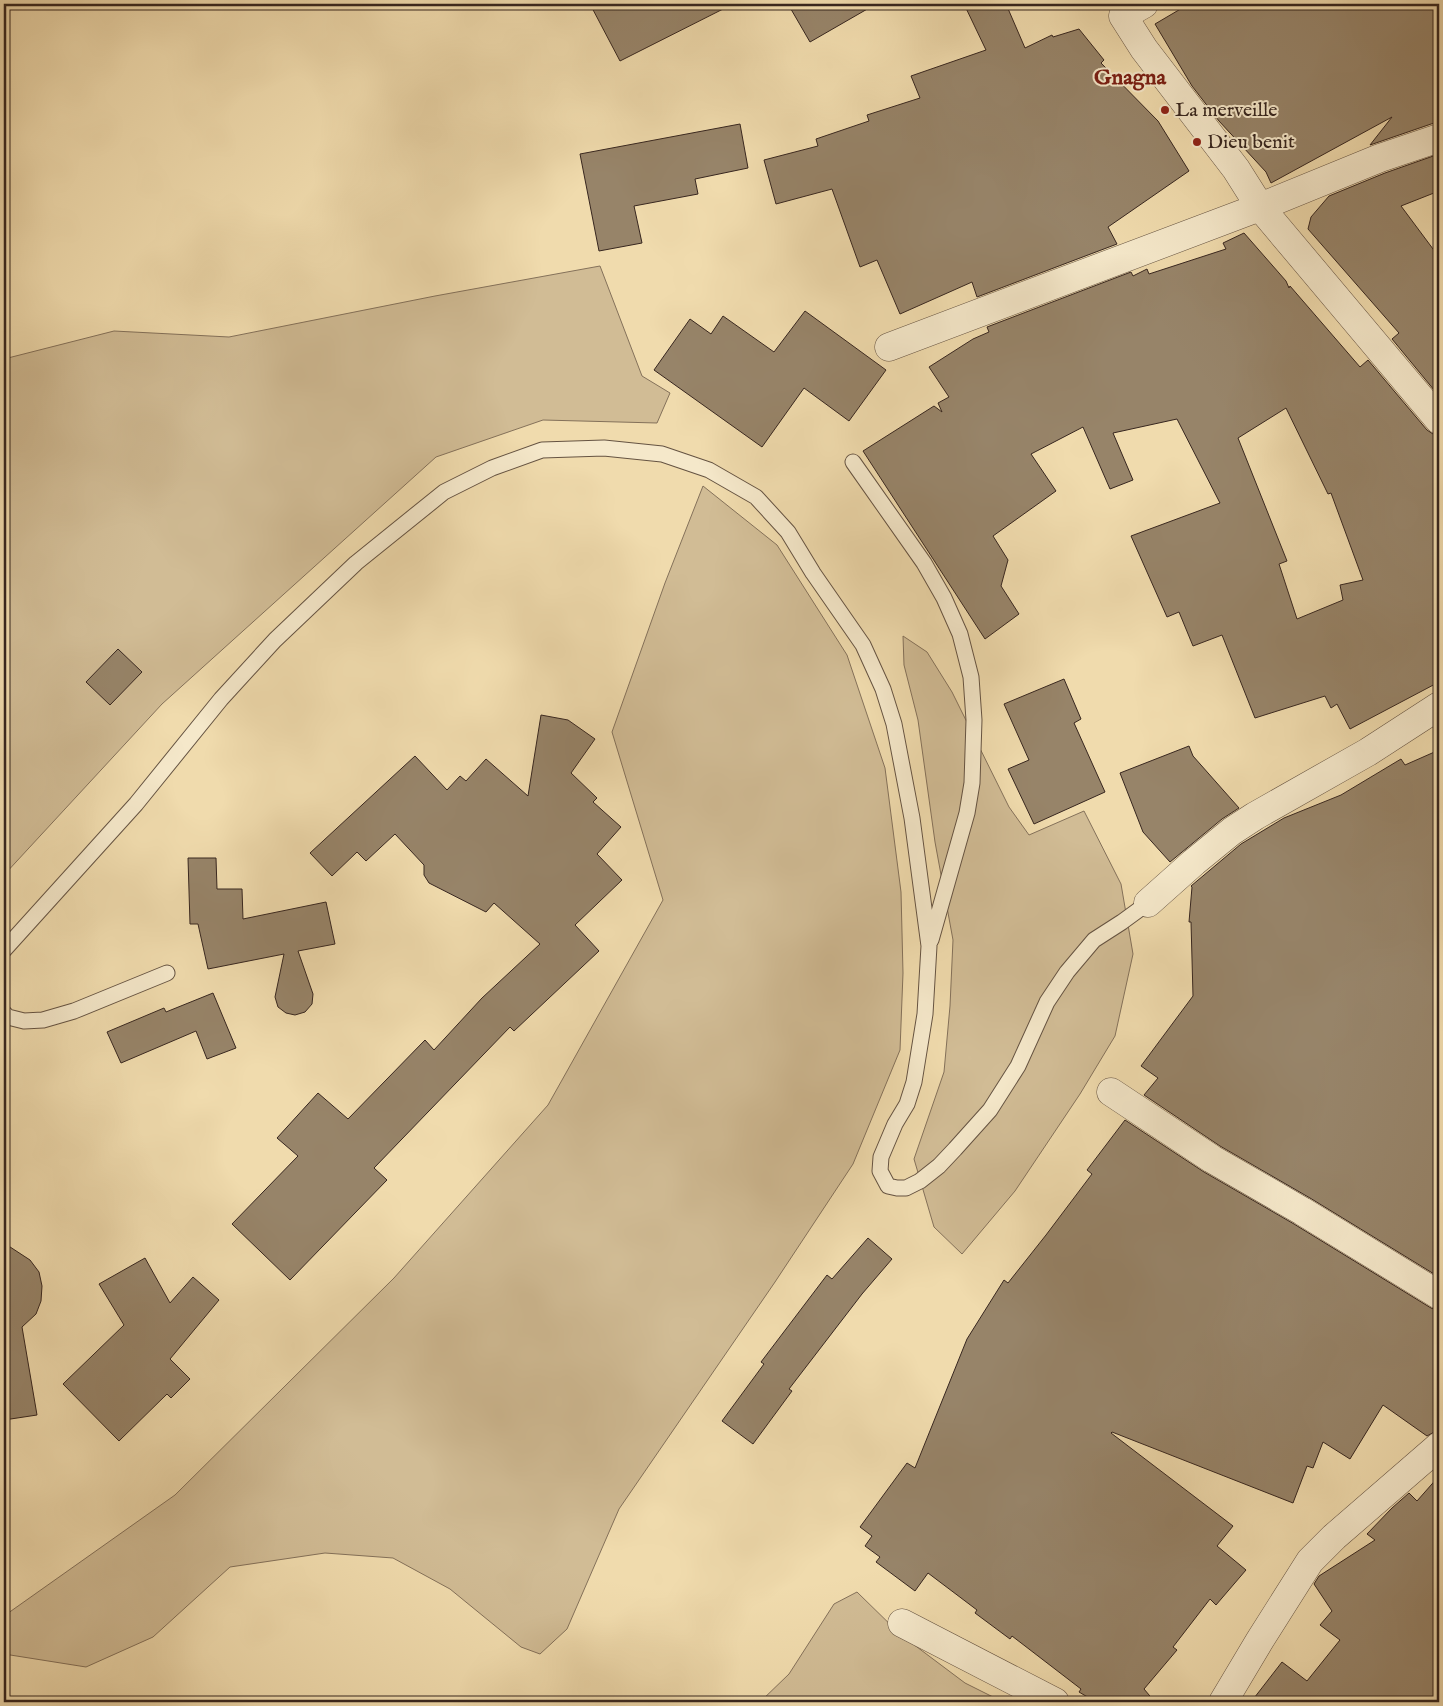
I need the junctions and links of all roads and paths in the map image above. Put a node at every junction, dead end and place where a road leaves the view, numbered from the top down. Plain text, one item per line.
1 (1144, 4) edge
2 (1439, 138) edge
3 (1260, 208) junction
4 (889, 347) dead end
5 (1439, 420) edge
6 (853, 462) dead end
7 (1439, 706) edge
8 (1148, 903) joint
9 (929, 946) junction
10 (4, 950) edge
11 (168, 972) dead end
12 (4, 1012) edge
13 (1111, 1092) dead end
14 (1439, 1294) edge
15 (1439, 1446) edge
16 (902, 1623) dead end
17 (1056, 1702) edge
18 (1223, 1702) edge

1 - 3 street
2 - 3 street
3 - 4 street
3 - 5 street
6 - 9 lane
7 - 8 street
8 - 9 lane
9 - 10 lane
11 - 12 lane
13 - 14 street
15 - 18 street
16 - 17 street

